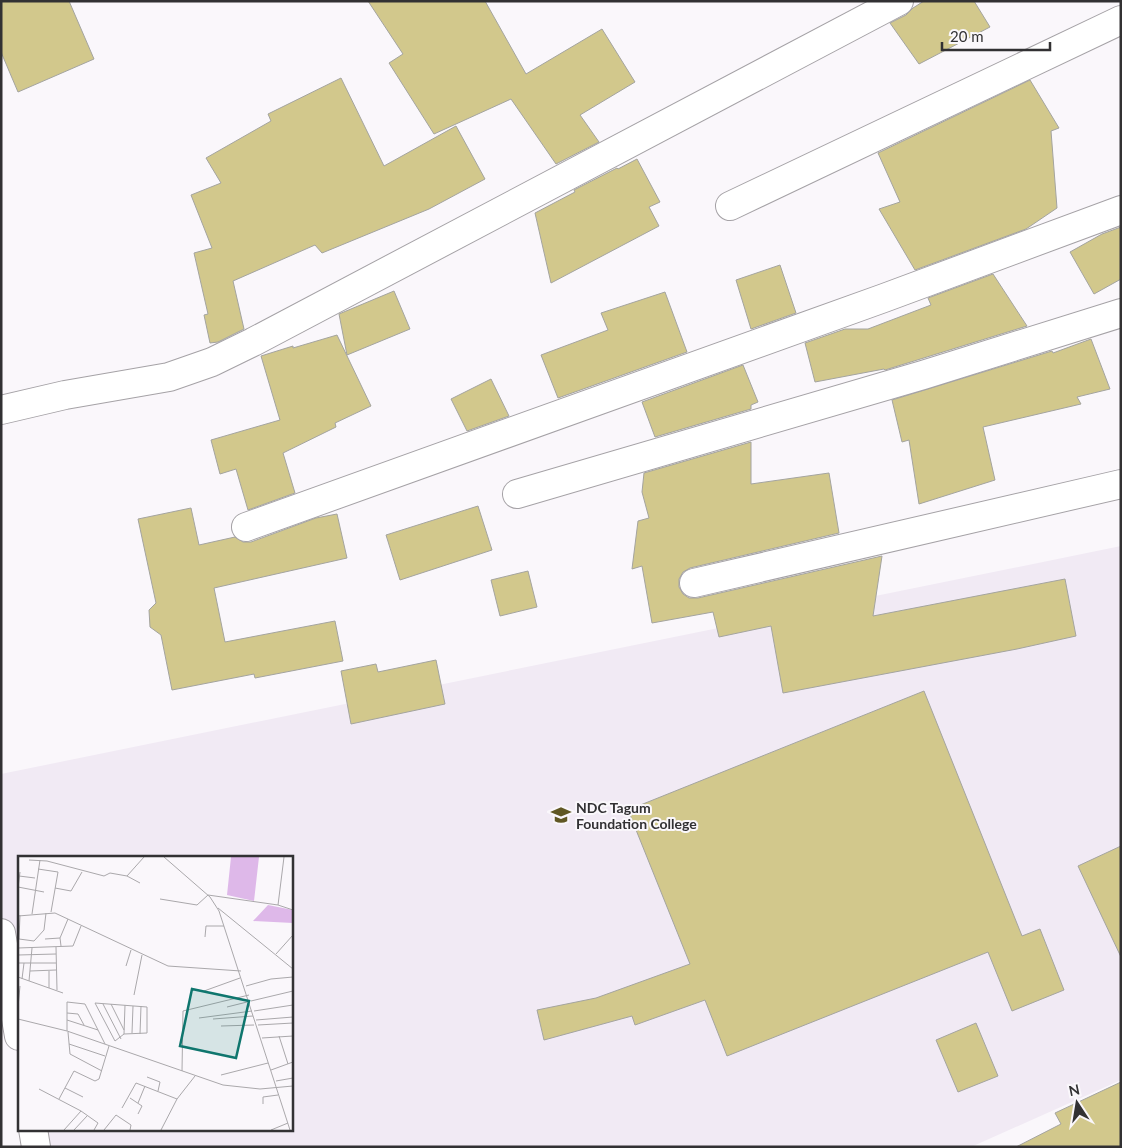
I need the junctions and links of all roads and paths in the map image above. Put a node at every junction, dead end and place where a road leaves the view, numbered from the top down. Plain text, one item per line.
1 (899, 1) edge
2 (1121, 20) edge
3 (730, 206) dead end
4 (1121, 210) edge
5 (1121, 313) edge
6 (1, 410) edge
7 (1121, 484) edge
8 (517, 494) dead end
9 (246, 527) dead end
10 (694, 583) dead end
11 (1, 933) edge
12 (18, 1030) edge
13 (33, 1130) edge
14 (36, 1147) edge

1 - 6 street
2 - 3 street
4 - 9 street
5 - 8 street
7 - 10 street
11 - 12 street
13 - 14 street

